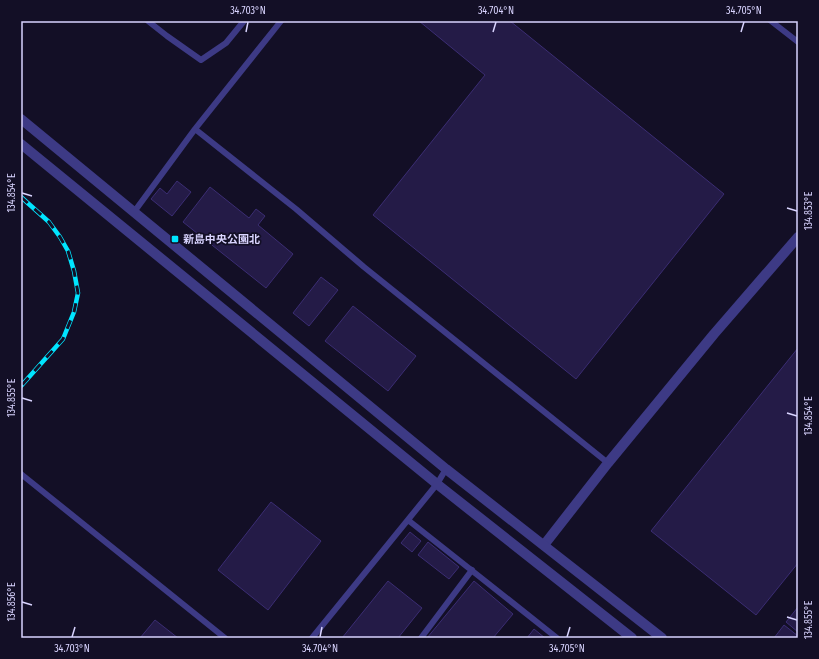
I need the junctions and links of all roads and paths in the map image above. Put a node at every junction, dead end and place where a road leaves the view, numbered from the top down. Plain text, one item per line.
1 (148, 21) edge
2 (244, 21) edge
3 (281, 21) edge
4 (771, 21) edge
5 (798, 42) edge
6 (21, 119) edge
7 (195, 128) junction
8 (21, 144) edge
9 (134, 212) junction
10 (798, 237) edge
11 (608, 463) junction
12 (446, 469) junction
13 (21, 474) edge
14 (437, 484) junction
15 (408, 520) junction
16 (544, 545) junction
17 (472, 570) junction
18 (225, 638) edge
19 (312, 638) edge
20 (421, 638) edge
21 (557, 638) edge
22 (632, 638) edge
23 (662, 638) edge

1 - 2 lane
3 - 7 lane
4 - 5 lane
6 - 9 street
7 - 9 lane
7 - 11 lane
8 - 14 street
9 - 12 street
10 - 11 street
11 - 16 street
12 - 14 lane
12 - 16 street
13 - 18 lane
14 - 15 lane
14 - 22 street
15 - 17 lane
15 - 19 lane
16 - 23 street
17 - 20 lane
17 - 21 lane

